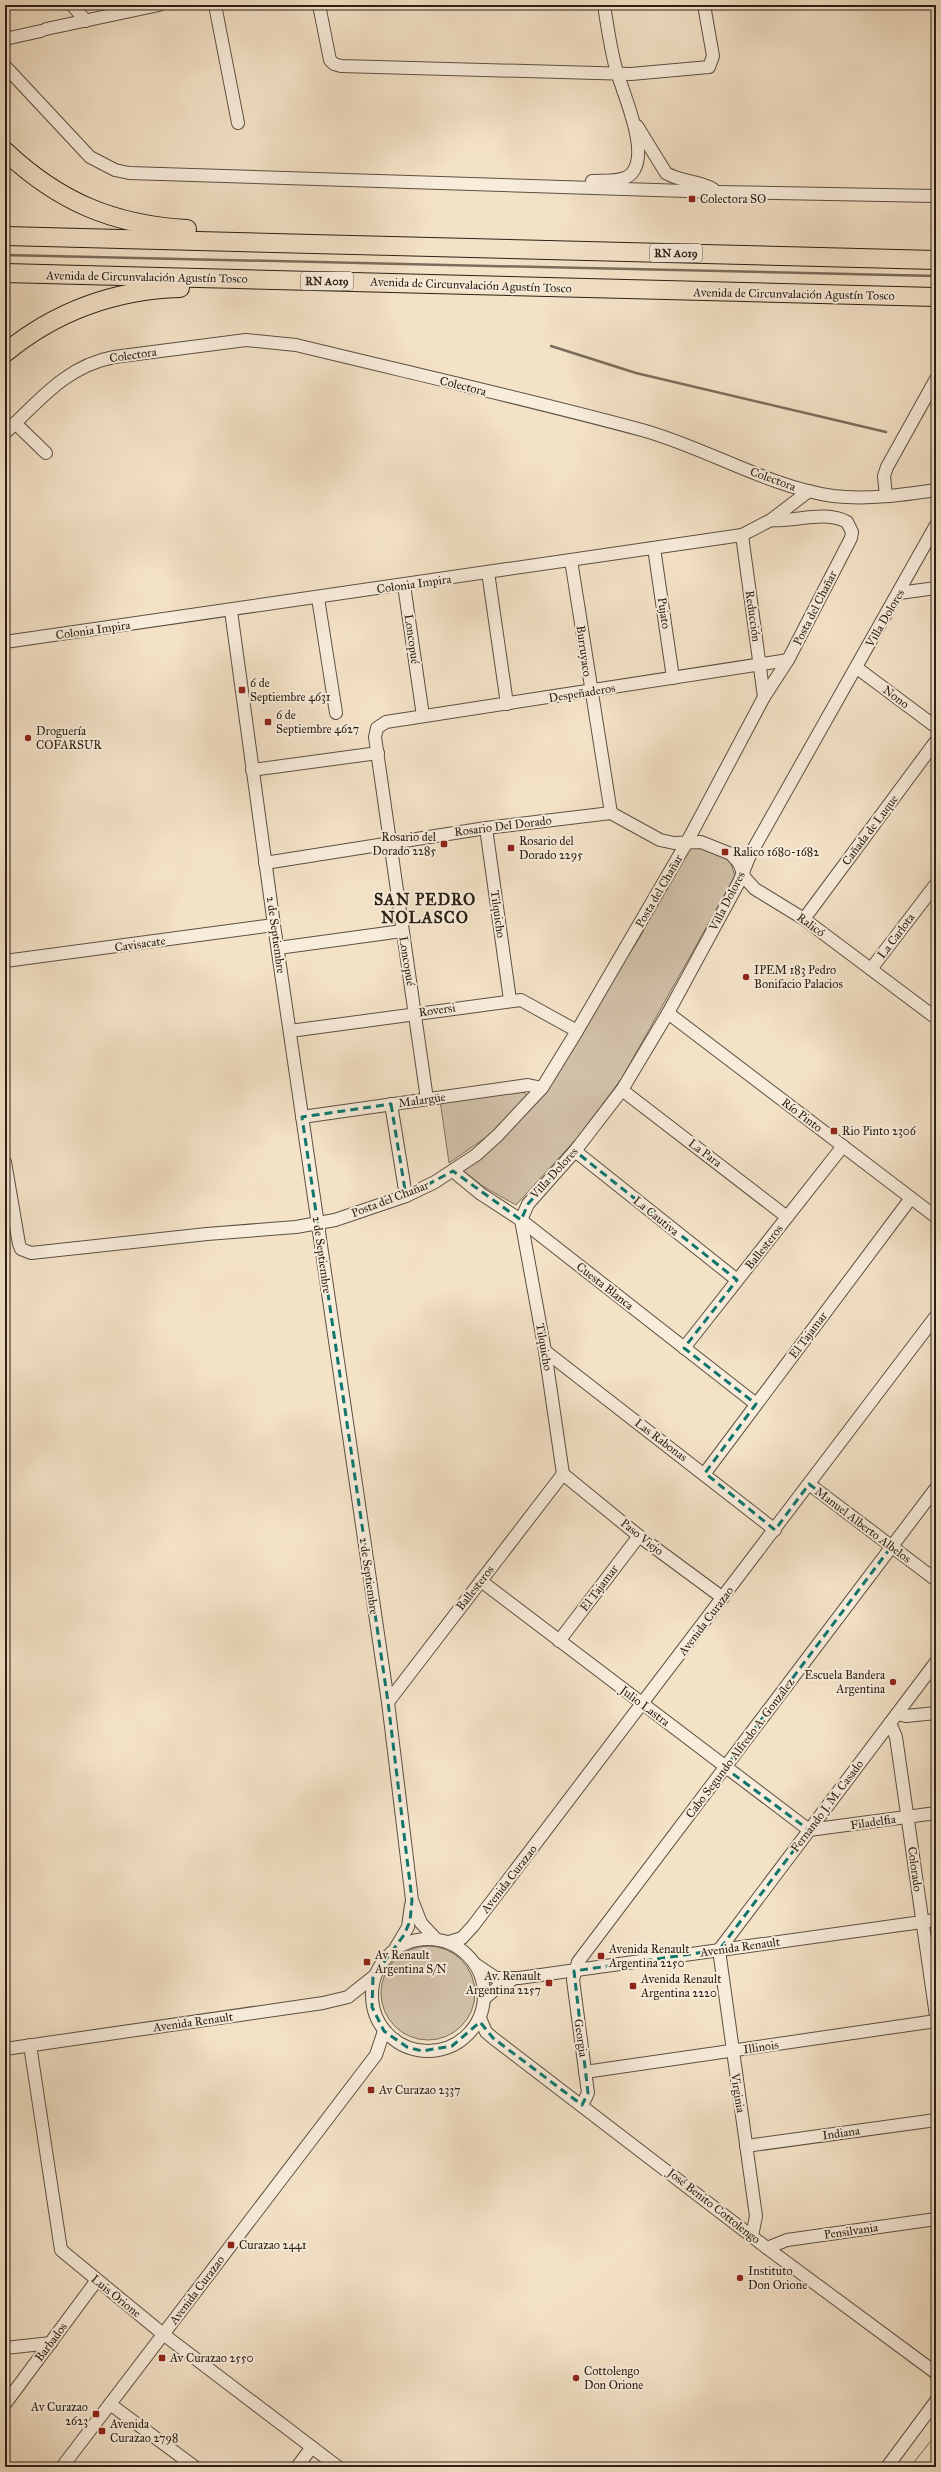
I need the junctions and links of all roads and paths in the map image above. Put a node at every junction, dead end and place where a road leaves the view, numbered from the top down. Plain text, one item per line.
1 (72, 5) edge
2 (159, 5) edge
3 (215, 5) edge
4 (319, 5) edge
5 (604, 5) edge
6 (704, 5) edge
7 (86, 21) junction
8 (5, 39) edge
9 (5, 66) edge
10 (617, 74) junction
11 (631, 113) junction
12 (238, 123) dead end
13 (5, 152) edge
14 (674, 178) junction
15 (624, 183) junction
16 (674, 190) junction
17 (717, 192) junction
18 (936, 196) edge
19 (5, 236) edge
20 (415, 246) junction
21 (936, 260) edge
22 (5, 273) edge
23 (649, 290) junction
24 (936, 297) edge
25 (5, 353) edge
26 (936, 379) edge
27 (15, 424) junction
28 (5, 433) edge
29 (46, 453) dead end
30 (936, 490) edge
31 (809, 491) junction
32 (886, 496) junction
33 (771, 520) junction
34 (936, 525) edge
35 (742, 535) junction
36 (654, 548) junction
37 (571, 560) junction
38 (488, 572) junction
39 (404, 585) junction
40 (936, 588) edge
41 (899, 594) junction
42 (318, 598) junction
43 (231, 611) junction
44 (5, 642) edge
45 (788, 660) junction
46 (760, 665) junction
47 (856, 668) junction
48 (673, 678) junction
49 (590, 692) junction
50 (764, 697) junction
51 (507, 704) junction
52 (336, 713) dead end
53 (423, 716) junction
54 (936, 727) edge
55 (377, 728) joint
56 (936, 741) edge
57 (378, 753) junction
58 (252, 770) junction
59 (611, 813) junction
60 (486, 828) junction
61 (391, 842) junction
62 (688, 842) junction
63 (265, 863) junction
64 (742, 872) junction
65 (936, 884) edge
66 (804, 919) junction
67 (274, 925) junction
68 (402, 931) junction
69 (278, 948) junction
70 (5, 961) edge
71 (871, 969) junction
72 (510, 1000) junction
73 (668, 1013) junction
74 (415, 1014) junction
75 (936, 1018) edge
76 (290, 1031) junction
77 (577, 1031) junction
78 (542, 1088) junction
79 (622, 1090) junction
80 (427, 1099) junction
81 (390, 1104) junction
82 (302, 1117) junction
83 (843, 1146) junction
84 (575, 1151) junction
85 (5, 1162) edge
86 (453, 1171) junction
87 (406, 1196) junction
88 (911, 1198) junction
89 (787, 1217) junction
90 (936, 1217) edge
91 (521, 1220) junction
92 (317, 1224) junction
93 (737, 1280) junction
94 (936, 1316) edge
95 (684, 1348) junction
96 (545, 1352) junction
97 (756, 1404) junction
98 (705, 1473) junction
99 (563, 1474) junction
100 (809, 1484) junction
101 (936, 1488) edge
102 (775, 1530) junction
103 (639, 1536) junction
104 (891, 1547) junction
105 (936, 1580) edge
106 (481, 1581) junction
107 (723, 1598) junction
108 (560, 1641) junction
109 (936, 1662) edge
110 (388, 1702) junction
111 (643, 1704) junction
112 (936, 1713) edge
113 (893, 1718) junction
114 (725, 1768) junction
115 (936, 1813) edge
116 (907, 1817) junction
117 (809, 1830) junction
118 (412, 1900) junction
119 (936, 1920) edge
120 (923, 1922) junction
121 (473, 1926) junction
122 (435, 1938) junction
123 (449, 1942) junction
124 (719, 1950) junction
125 (392, 1951) junction
126 (467, 1953) junction
127 (475, 1964) junction
128 (574, 1971) junction
129 (373, 1977) junction
130 (519, 1978) junction
131 (484, 1998) junction
132 (936, 2016) edge
133 (480, 2018) junction
134 (936, 2021) edge
135 (384, 2031) junction
136 (468, 2034) junction
137 (493, 2038) junction
138 (399, 2042) junction
139 (30, 2045) junction
140 (5, 2049) edge
141 (732, 2051) junction
142 (376, 2055) junction
143 (585, 2072) junction
144 (582, 2105) junction
145 (936, 2120) edge
146 (746, 2146) junction
147 (936, 2219) edge
148 (752, 2236) junction
149 (767, 2248) junction
150 (97, 2280) junction
151 (163, 2334) junction
152 (51, 2343) junction
153 (5, 2348) edge
154 (936, 2373) edge
155 (936, 2401) edge
156 (5, 2404) edge
157 (110, 2404) junction
158 (312, 2447) junction
159 (936, 2447) edge
160 (62, 2467) edge
161 (195, 2467) edge
162 (297, 2467) edge
163 (338, 2467) edge
164 (887, 2467) edge
165 (920, 2467) edge

1 - 7 street
2 - 7 street
3 - 12 street
4 - 10 street
5 - 10 street
6 - 10 street
7 - 8 street
9 - 15 street
10 - 11 street
11 - 14 street
11 - 15 street
13 - 20 highway
14 - 16 street
14 - 17 street
15 - 16 street
16 - 17 street
17 - 18 street
19 - 20 highway, RN A019
20 - 21 highway, RN A019
22 - 23 highway, Avenida de Circunvalación Agustín Tosco / RN A019
23 - 24 highway, Avenida de Circunvalación Agustín Tosco / RN A019
23 - 25 highway
26 - 32 street
27 - 28 street, Colectora
27 - 29 street
27 - 31 street, Colectora
30 - 32 street, Colectora
31 - 32 street, Colectora
31 - 33 street, Colonia Impira
33 - 35 street, Colonia Impira
33 - 45 street, Posta del Chañar
34 - 41 street, Villa Dolores
35 - 36 street, Colonia Impira
35 - 46 street, Reducción
36 - 37 street, Colonia Impira
36 - 48 street, Pujato
37 - 38 street, Colonia Impira
37 - 49 street, Burruyaco
38 - 39 street, Colonia Impira
38 - 51 street
39 - 42 street, Colonia Impira
39 - 53 street, Loncopué
40 - 41 street
41 - 47 street, Villa Dolores
42 - 43 street, Colonia Impira
42 - 52 street
43 - 44 street, Colonia Impira
43 - 58 street, 2 de Septiembre
45 - 46 street, Despeñaderos
45 - 50 street, Posta del Chañar
46 - 48 street, Despeñaderos
46 - 50 street, Reducción
47 - 54 street, Nono
47 - 64 street, Villa Dolores
48 - 49 street, Despeñaderos
49 - 51 street, Despeñaderos
49 - 59 street, Burruyaco
50 - 62 street, Posta del Chañar
51 - 53 street, Despeñaderos
53 - 55 street, Despeñaderos
55 - 57 street, Loncopué
56 - 66 street, Cañada de Luque
57 - 58 street
57 - 61 street, Loncopué
58 - 63 street, 2 de Septiembre
59 - 60 street, Rosario Del Dorado
59 - 62 street
60 - 61 street, Rosario Del Dorado
60 - 72 street, Tilquicho
61 - 63 street, Rosario Del Dorado
61 - 68 street, Loncopué
62 - 64 street, Ralicó
62 - 77 street, Posta del Chañar
63 - 67 street, 2 de Septiembre
64 - 66 street, Ralicó
64 - 73 street, Villa Dolores
65 - 71 street, La Carlota
66 - 71 street, Ralicó
67 - 69 street, 2 de Septiembre
67 - 70 street, Cavisacate
68 - 69 street
68 - 74 street, Loncopué
69 - 76 street, 2 de Septiembre
71 - 75 street, Ralicó
72 - 74 street, Roversi
72 - 77 street, Roversi
73 - 79 street, Villa Dolores
73 - 83 street, Río Pinto
74 - 76 street, Roversi
74 - 80 street, Loncopué
76 - 82 street, 2 de Septiembre
77 - 78 street, Posta del Chañar
78 - 80 street, Malargüe
78 - 86 street, Posta del Chañar
79 - 84 street, Villa Dolores
79 - 89 street, La Para
80 - 81 street, Malargüe
81 - 82 street, Malargüe
81 - 87 street
82 - 92 street, 2 de Septiembre
83 - 88 street, Río Pinto
83 - 89 street, Ballesteros
84 - 91 street, Villa Dolores
84 - 93 street, La Cautiva
85 - 92 street, Posta del Chañar
86 - 87 street, Posta del Chañar
86 - 91 street, Cuesta Blanca
87 - 92 street, Posta del Chañar
88 - 90 street, Río Pinto
88 - 97 street, El Tajamar
89 - 93 street, Ballesteros
91 - 95 street, Cuesta Blanca
91 - 96 street, Tilquicho
92 - 110 street, 2 de Septiembre
93 - 95 street, Ballesteros
94 - 100 street, Avenida Curazao
95 - 97 street, Cuesta Blanca
96 - 98 street, Las Rabonas
96 - 99 street, Tilquicho
97 - 98 street, El Tajamar
98 - 102 street, Las Rabonas
99 - 103 street, Paso Viejo
99 - 106 street, Ballesteros
100 - 102 street, Avenida Curazao
100 - 104 street, Manuel Alberto Albelos
101 - 104 street, Cabo Segundo Alfredo A. González
102 - 107 street, Avenida Curazao
103 - 107 street, Paso Viejo
103 - 108 street, El Tajamar
104 - 105 street, Manuel Alberto Albelos
104 - 114 street, Cabo Segundo Alfredo A. González
106 - 108 street, Julio Lastra
106 - 110 street, Ballesteros
107 - 111 street, Avenida Curazao
108 - 111 street, Julio Lastra
109 - 113 street, Fernando J. M. Casado
110 - 118 street, 2 de Septiembre
111 - 114 street, Julio Lastra
111 - 121 street, Avenida Curazao
112 - 113 street
113 - 116 street, Colorado
113 - 117 street, Fernando J. M. Casado
114 - 117 street, Julio Lastra
114 - 128 street, Cabo Segundo Alfredo A. González
115 - 116 street, Filadelfia
116 - 117 street, Filadelfia
116 - 120 street, Colorado
117 - 124 street, Fernando J. M. Casado
118 - 122 street, 2 de Septiembre
118 - 125 street, 2 de Septiembre
119 - 120 street, Avenida Renault
120 - 124 street, Avenida Renault
120 - 132 street, Colorado
121 - 123 street, Avenida Curazao
121 - 126 street, Avenida Curazao
122 - 123 street
122 - 125 street
123 - 126 street
124 - 128 street, Avenida Renault
124 - 141 street, Virginia
125 - 129 street
126 - 127 street
127 - 130 street, Avenida Renault
127 - 131 street
128 - 130 street, Avenida Renault
128 - 143 street, Georgia
129 - 135 street
129 - 139 street, Avenida Renault
130 - 131 street, Avenida Renault
131 - 133 street
133 - 136 street
133 - 137 street, José Benito Cottolengo
134 - 141 street, Illinois
135 - 138 street
135 - 142 street, Avenida Curazao
136 - 137 street, José Benito Cottolengo
136 - 138 street
137 - 144 street, José Benito Cottolengo
138 - 142 street, Avenida Curazao
139 - 140 street, Avenida Renault
139 - 150 street, Luis Orione
141 - 143 street, Illinois
141 - 146 street, Virginia
142 - 151 street, Avenida Curazao
143 - 144 street, Georgia
144 - 148 street, José Benito Cottolengo
145 - 146 street, Indiana
146 - 148 street, Virginia
147 - 149 street, Pensilvania
148 - 149 street, José Benito Cottolengo
149 - 154 street, José Benito Cottolengo
150 - 151 street, Luis Orione
150 - 152 street, Barbados
151 - 157 street, Avenida Curazao
151 - 158 street, Luis Orione
152 - 153 street
152 - 156 street, Barbados
155 - 164 street
157 - 160 street, Avenida Curazao
157 - 161 street
158 - 162 street
158 - 163 street, Luis Orione
159 - 165 main road

